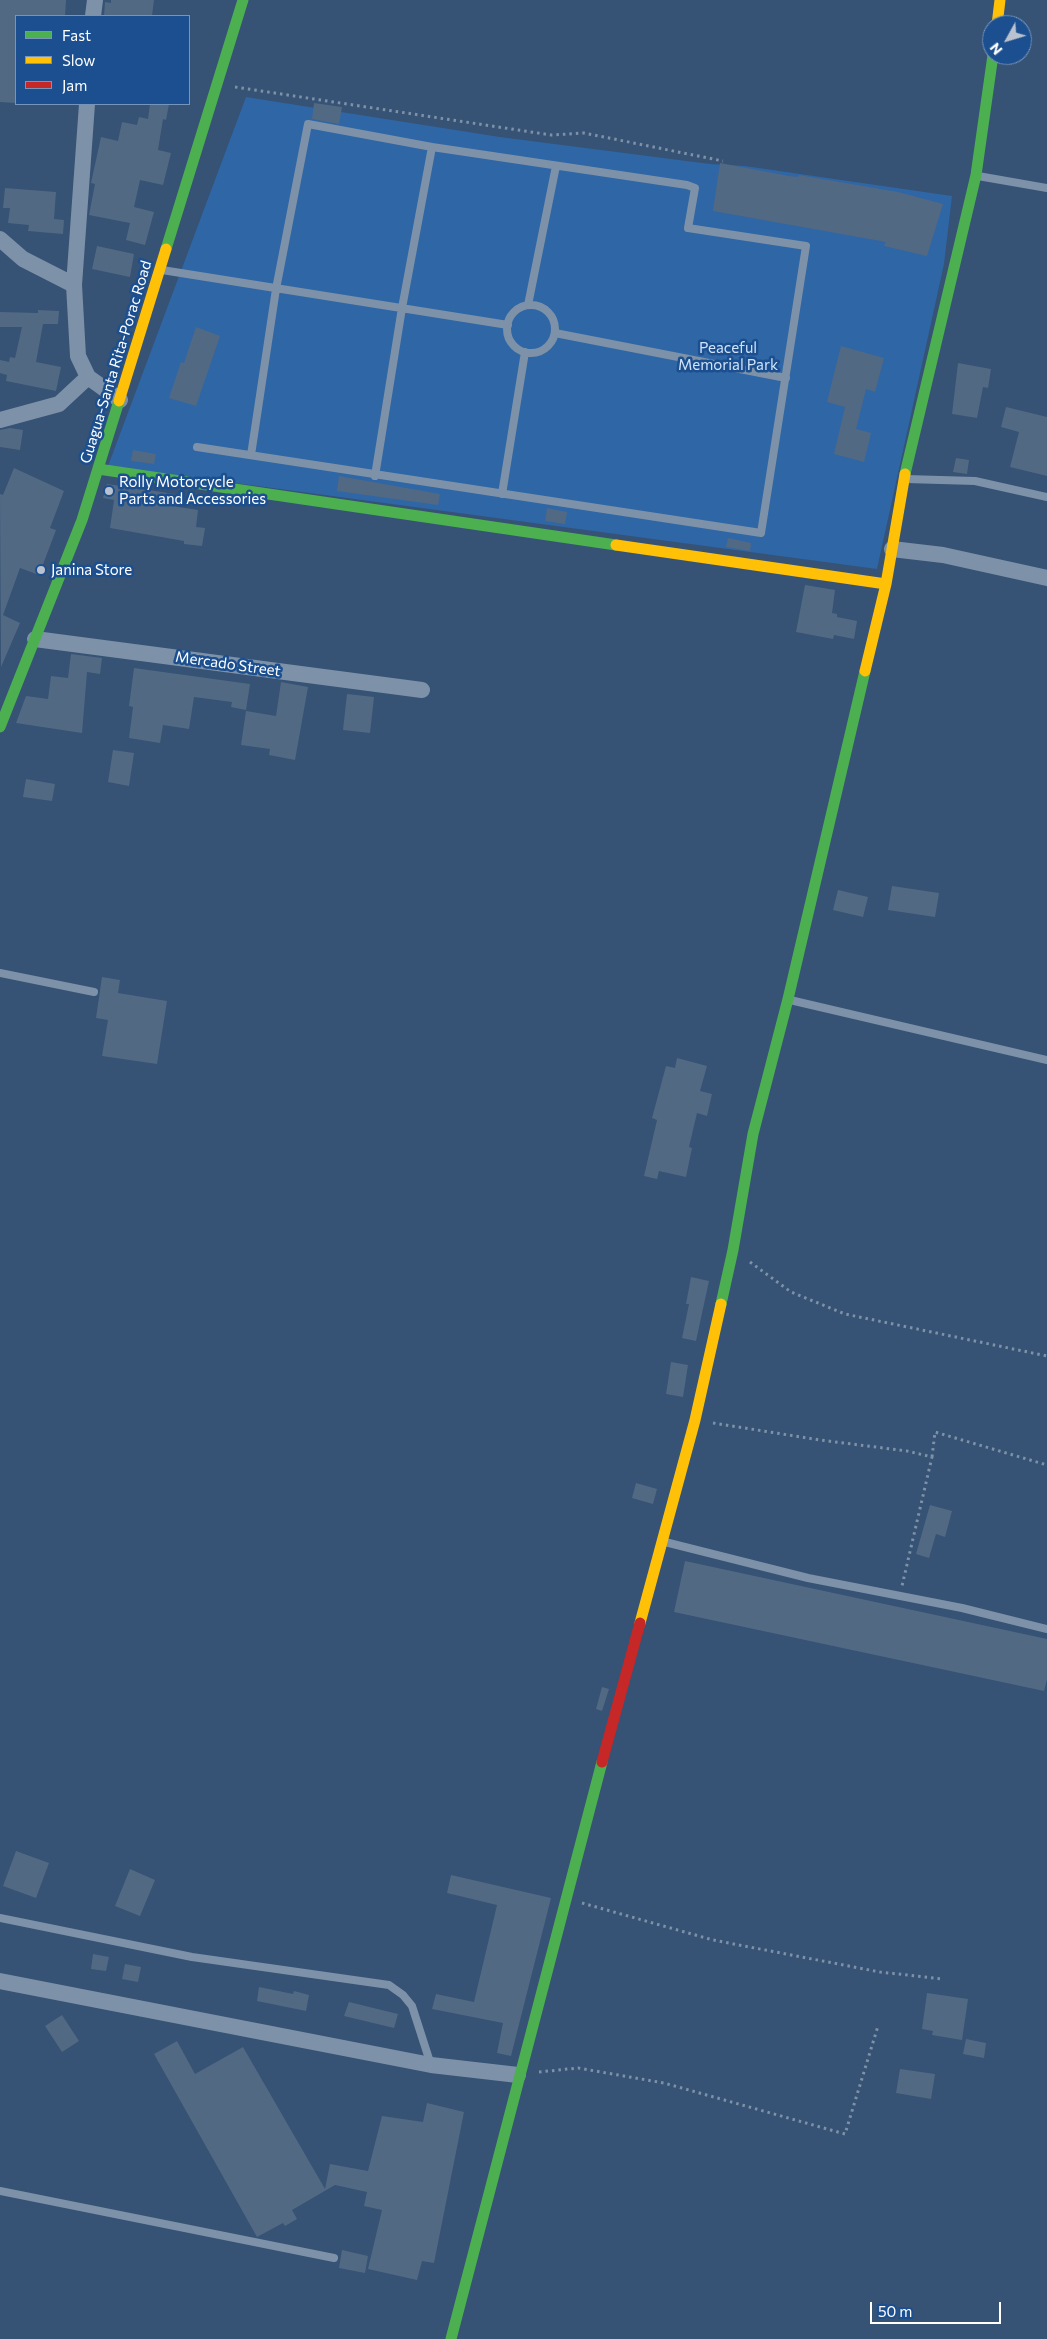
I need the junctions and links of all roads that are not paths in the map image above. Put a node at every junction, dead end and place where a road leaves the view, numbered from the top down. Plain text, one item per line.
1 (95, 0) edge
2 (243, 0) edge
3 (1000, 0) edge
4 (93, 15) edge
5 (998, 15) edge
6 (992, 65) edge
7 (87, 105) edge
8 (432, 147) junction
9 (556, 166) junction
10 (976, 176) junction
11 (1047, 188) edge
12 (0, 239) edge
13 (160, 270) junction
14 (74, 285) junction
15 (276, 288) junction
16 (528, 305) junction
17 (402, 308) junction
18 (508, 325) junction
19 (555, 333) junction
20 (525, 352) junction
21 (88, 377) junction
22 (786, 378) junction
23 (120, 400) junction
24 (0, 420) edge
25 (197, 447) dead end
26 (251, 455) junction
27 (98, 469) junction
28 (375, 476) junction
29 (904, 478) junction
30 (502, 494) junction
31 (1047, 497) edge
32 (892, 549) junction
33 (1047, 578) edge
34 (886, 584) junction
35 (35, 639) junction
36 (422, 690) dead end
37 (0, 727) edge
38 (0, 972) edge
39 (94, 992) dead end
40 (788, 999) junction
41 (1047, 1060) edge
42 (663, 1541) junction
43 (1047, 1629) edge
44 (0, 1918) edge
45 (0, 1981) edge
46 (432, 2065) junction
47 (518, 2074) junction
48 (0, 2191) edge
49 (334, 2258) dead end
50 (451, 2339) edge

1 - 4 street
2 - 13 street, Guagua-Santa Rita-Porac Road
3 - 5 street
6 - 10 street
7 - 14 street
8 - 9 lane
8 - 15 lane
8 - 17 lane
9 - 16 lane
9 - 22 lane
10 - 11 lane
10 - 29 street
12 - 14 street
13 - 15 lane
13 - 23 street, Guagua-Santa Rita-Porac Road
14 - 21 street
15 - 17 lane
15 - 26 lane
16 - 18 lane
16 - 19 lane
17 - 18 lane
17 - 28 lane
18 - 20 lane
19 - 20 lane
19 - 22 lane
20 - 30 lane
21 - 23 street
21 - 24 street
22 - 30 lane
23 - 27 street, Guagua-Santa Rita-Porac Road
25 - 26 lane
26 - 28 lane
27 - 34 street
27 - 35 street, Guagua-Santa Rita-Porac Road
28 - 30 lane
29 - 31 lane
29 - 32 street
32 - 33 street
32 - 34 street
34 - 40 street
35 - 36 street, Mercado Street
35 - 37 street, Guagua-Santa Rita-Porac Road
38 - 39 lane
40 - 41 lane
40 - 42 street
42 - 43 lane
42 - 47 street
44 - 46 lane
45 - 46 street
46 - 47 street
47 - 50 street
48 - 49 lane

